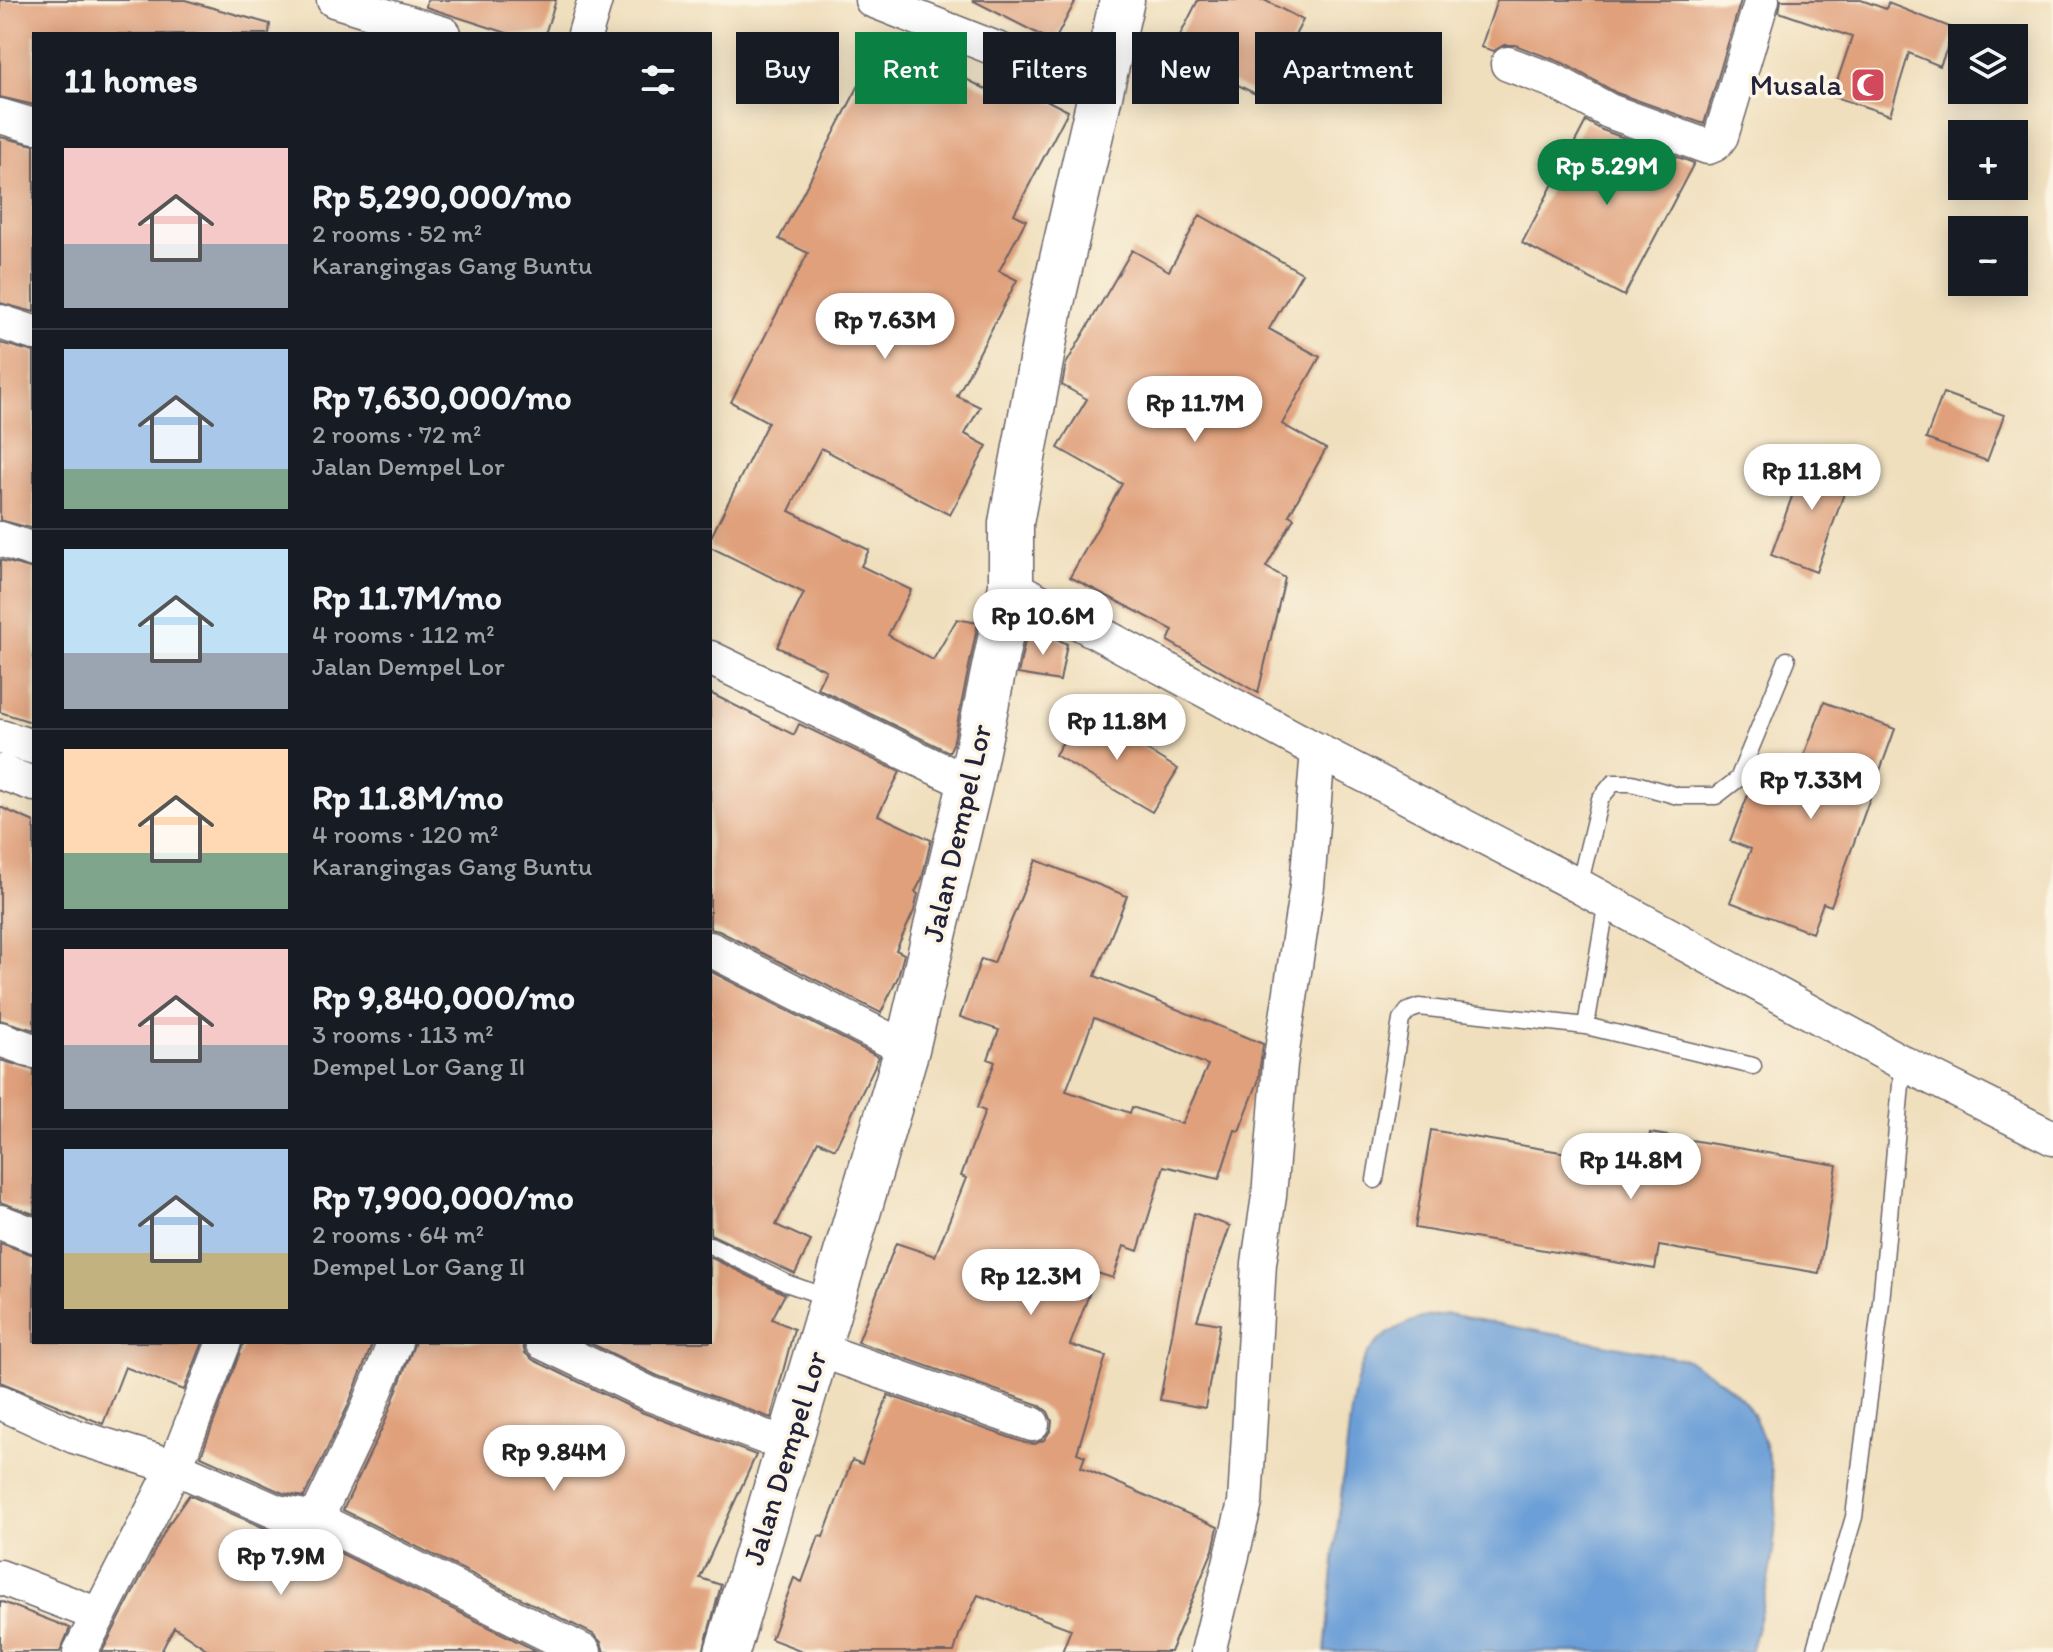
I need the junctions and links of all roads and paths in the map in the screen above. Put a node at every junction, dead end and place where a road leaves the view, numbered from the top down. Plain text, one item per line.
1 (334, 0) edge
2 (595, 0) edge
3 (872, 0) edge
4 (1122, 0) edge
5 (1762, 0) edge
6 (369, 15) edge
7 (436, 32) edge
8 (586, 32) edge
9 (1115, 32) edge
10 (983, 44) edge
11 (1508, 64) dead end
12 (1098, 104) edge
13 (0, 116) edge
14 (32, 125) edge
15 (0, 322) edge
16 (32, 332) edge
17 (0, 539) edge
18 (32, 549) edge
19 (1011, 586) junction
20 (712, 659) edge
21 (1787, 660) dead end
22 (0, 737) edge
23 (32, 746) edge
24 (1329, 757) junction
25 (0, 772) edge
26 (32, 783) edge
27 (970, 784) junction
28 (1593, 893) junction
29 (712, 950) edge
30 (1586, 1026) junction
31 (0, 1039) edge
32 (907, 1049) junction
33 (32, 1050) edge
34 (1903, 1063) junction
35 (1753, 1066) dead end
36 (2053, 1138) edge
37 (1375, 1180) dead end
38 (0, 1222) edge
39 (32, 1234) edge
40 (712, 1246) edge
41 (831, 1299) junction
42 (223, 1344) edge
43 (394, 1344) edge
44 (546, 1344) edge
45 (817, 1349) junction
46 (0, 1402) edge
47 (1032, 1424) dead end
48 (789, 1446) junction
49 (175, 1467) junction
50 (316, 1519) junction
51 (0, 1577) edge
52 (99, 1615) junction
53 (733, 1650) edge
54 (80, 1652) edge
55 (584, 1652) edge
56 (1208, 1652) edge
57 (1814, 1652) edge

1 - 6 street
2 - 8 street
3 - 10 street
4 - 9 street, Jalan Dempel Lor
5 - 11 street
6 - 7 street
12 - 19 street, Jalan Dempel Lor
13 - 14 street
15 - 16 street
17 - 18 street
19 - 24 street
19 - 27 street, Jalan Dempel Lor
20 - 27 street
21 - 28 lane
22 - 23 street
24 - 28 street
24 - 56 street
25 - 26 street
27 - 32 street, Jalan Dempel Lor
28 - 30 lane
28 - 34 street
29 - 32 street
30 - 35 lane
30 - 37 lane
31 - 33 street
32 - 41 street, Jalan Dempel Lor
34 - 36 street
34 - 57 lane
38 - 39 street
40 - 41 lane
41 - 45 street, Jalan Dempel Lor
42 - 49 street
43 - 50 street
44 - 48 street
45 - 47 street
45 - 48 street, Jalan Dempel Lor
46 - 49 street
48 - 53 street, Jalan Dempel Lor
49 - 50 street
49 - 52 street
50 - 55 street
51 - 52 street
52 - 54 street

